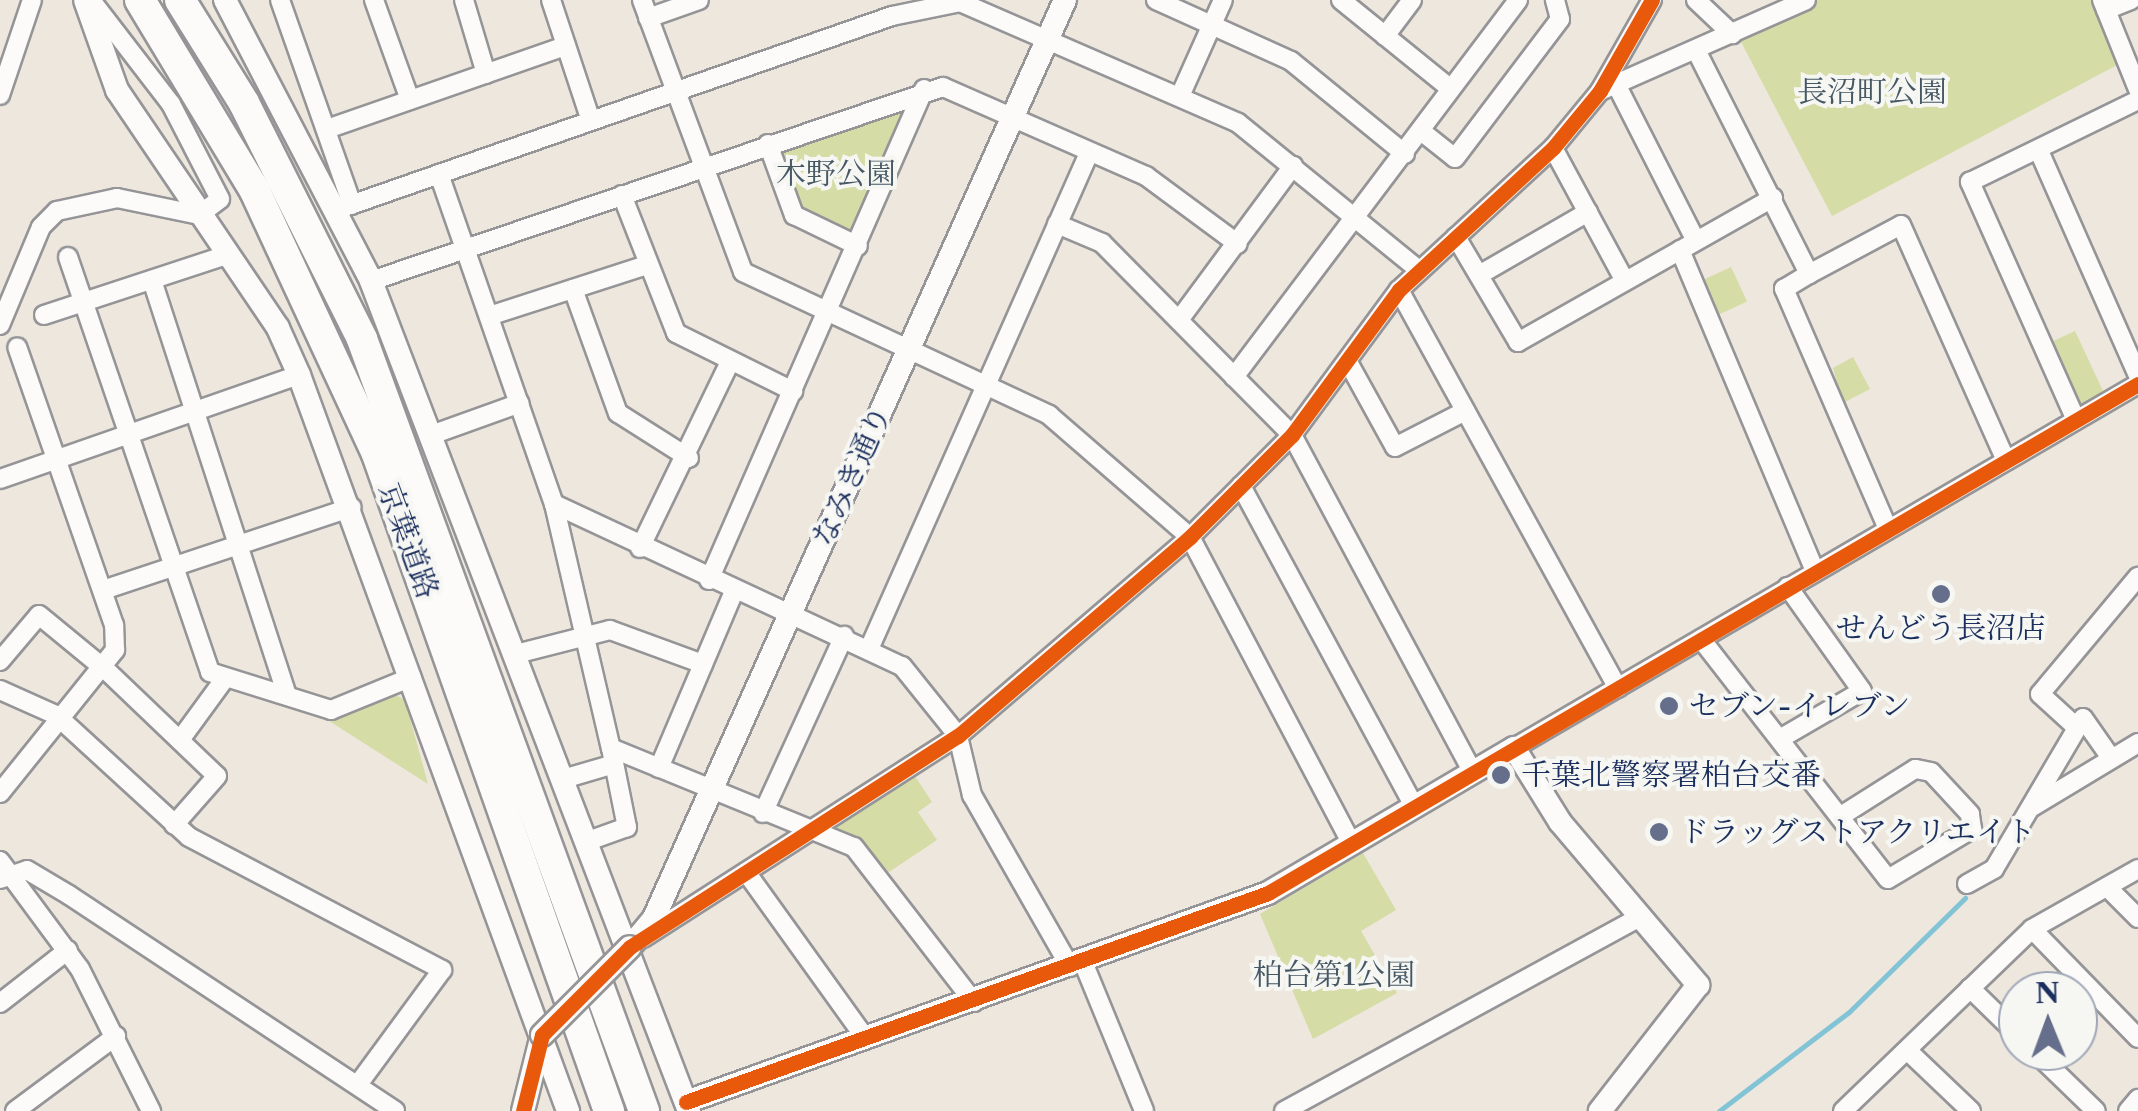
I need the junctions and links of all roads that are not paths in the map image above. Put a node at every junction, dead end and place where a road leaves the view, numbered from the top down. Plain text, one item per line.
1 (32, 0) edge
2 (88, 0) edge
3 (140, 0) edge
4 (180, 0) edge
5 (225, 0) edge
6 (280, 0) edge
7 (374, 0) edge
8 (464, 0) edge
9 (551, 0) edge
10 (699, 0) edge
11 (1065, 0) edge
12 (1156, 0) edge
13 (1223, 0) edge
14 (1341, 0) edge
15 (1412, 0) edge
16 (1518, 0) edge
17 (1555, 0) edge
18 (1652, 0) edge
19 (1696, 0) edge
20 (1806, 0) edge
21 (2131, 0) edge
22 (2104, 5) edge
23 (889, 8) edge
24 (645, 9) edge
25 (1212, 25) junction
26 (1732, 34) junction
27 (1386, 36) junction
28 (1048, 39) junction
29 (566, 46) junction
30 (1697, 52) junction
31 (486, 74) junction
32 (924, 88) junction
33 (1608, 88) junction
34 (1451, 89) junction
35 (2138, 89) edge
36 (674, 92) junction
37 (0, 94) edge
38 (1180, 96) junction
39 (410, 100) junction
40 (2138, 100) edge
41 (1012, 116) junction
42 (591, 121) junction
43 (327, 129) junction
44 (1421, 132) junction
45 (768, 144) junction
46 (1553, 148) junction
47 (2039, 150) junction
48 (1088, 152) junction
49 (1404, 154) junction
50 (1293, 166) junction
51 (701, 168) junction
52 (439, 174) junction
53 (622, 194) junction
54 (1773, 198) junction
55 (346, 207) junction
56 (1588, 212) junction
57 (199, 215) junction
58 (1356, 217) junction
59 (1057, 224) junction
60 (1456, 236) junction
61 (1238, 244) junction
62 (858, 246) junction
63 (1688, 246) junction
64 (465, 248) junction
65 (227, 255) junction
66 (68, 257) dead end
67 (644, 266) junction
68 (1419, 270) junction
69 (1478, 274) junction
70 (1809, 274) junction
71 (152, 280) junction
72 (372, 281) junction
73 (1625, 281) junction
74 (573, 289) junction
75 (1398, 290) junction
76 (84, 302) junction
77 (44, 315) dead end
78 (830, 315) junction
79 (489, 316) junction
80 (1179, 320) junction
81 (0, 325) edge
82 (18, 348) dead end
83 (907, 352) junction
84 (1348, 362) junction
85 (730, 364) junction
86 (299, 375) junction
87 (2138, 375) edge
88 (1234, 377) junction
89 (2138, 384) edge
90 (986, 388) junction
91 (793, 391) junction
92 (520, 404) junction
93 (194, 411) junction
94 (1466, 411) junction
95 (2076, 420) junction
96 (129, 434) junction
97 (434, 434) junction
98 (1292, 435) junction
99 (690, 458) junction
100 (58, 459) junction
101 (2006, 461) junction
102 (0, 479) edge
103 (1241, 486) junction
104 (554, 504) junction
105 (352, 507) junction
106 (1888, 529) junction
107 (1190, 537) junction
108 (238, 546) junction
109 (640, 548) junction
110 (174, 568) junction
111 (1815, 571) junction
112 (2138, 577) edge
113 (709, 580) junction
114 (1788, 587) junction
115 (103, 590) junction
116 (734, 591) junction
117 (790, 615) junction
118 (584, 635) junction
119 (844, 636) junction
120 (1701, 639) junction
121 (869, 649) junction
122 (516, 654) junction
123 (0, 661) edge
124 (703, 664) junction
125 (106, 670) junction
126 (412, 677) junction
127 (224, 681) junction
128 (1618, 688) junction
129 (0, 690) edge
130 (286, 693) junction
131 (56, 715) junction
132 (2074, 726) junction
133 (958, 736) junction
134 (1783, 736) junction
135 (180, 740) junction
136 (2138, 742) edge
137 (1514, 748) junction
138 (613, 756) junction
139 (2110, 758) junction
140 (659, 768) junction
141 (1474, 772) junction
142 (563, 779) junction
143 (709, 790) junction
144 (0, 793) edge
145 (2032, 807) junction
146 (1414, 808) junction
147 (764, 813) junction
148 (1842, 816) junction
149 (174, 825) junction
150 (809, 832) junction
151 (585, 842) junction
152 (1352, 844) junction
153 (2138, 869) edge
154 (5, 871) edge
155 (746, 872) junction
156 (669, 882) junction
157 (1967, 884) dead end
158 (2107, 887) junction
159 (698, 902) junction
160 (1640, 917) junction
161 (2138, 918) edge
162 (2032, 929) junction
163 (630, 947) junction
164 (68, 950) junction
165 (1076, 965) junction
166 (1970, 988) junction
167 (974, 1002) junction
168 (0, 1003) edge
169 (1998, 1015) edge
170 (542, 1035) junction
171 (116, 1036) junction
172 (2138, 1038) edge
173 (866, 1039) junction
174 (1908, 1051) junction
175 (2055, 1071) edge
176 (359, 1083) junction
177 (2138, 1099) edge
178 (687, 1107) edge
179 (1966, 1109) edge
180 (15, 1111) edge
181 (152, 1111) edge
182 (395, 1111) edge
183 (522, 1111) edge
184 (568, 1111) edge
185 (609, 1111) edge
186 (644, 1111) edge
187 (1144, 1111) edge
188 (1284, 1111) edge
189 (1600, 1111) edge
190 (1843, 1111) edge
191 (2096, 1111) edge
192 (2128, 1111) edge

1 - 37 street
2 - 57 street
2 - 57 street
3 - 185 highway, 京葉道路
4 - 186 highway, 京葉道路
5 - 55 street
6 - 43 street
7 - 39 street
8 - 31 street
9 - 29 street
10 - 24 street
11 - 28 street, なみき通り
12 - 25 street
13 - 25 street
14 - 27 street
15 - 27 street
16 - 34 street
17 - 44 street
18 - 33 street
19 - 26 street
20 - 26 street
21 - 22 street
22 - 35 street
23 - 28 street
23 - 36 street
24 - 36 street
25 - 38 street
25 - 49 street
26 - 30 street
27 - 34 street
28 - 38 street
28 - 41 street, なみき通り
29 - 31 street
29 - 42 street
30 - 33 street
30 - 54 street
31 - 39 street
32 - 41 street
32 - 45 street
32 - 62 street
33 - 46 street
33 - 63 street
34 - 44 street
36 - 42 street
36 - 51 street
38 - 50 street
39 - 43 street
40 - 47 street
41 - 48 street
41 - 83 street, なみき通り
42 - 52 street
43 - 55 street
44 - 49 street
45 - 51 street
45 - 62 street
46 - 56 street
46 - 60 street
47 - 87 street
47 - 95 street
48 - 59 street
48 - 61 street
49 - 58 street
50 - 58 street
50 - 61 street
51 - 53 street
51 - 78 street
52 - 55 street
52 - 64 street
53 - 64 street
53 - 67 street
54 - 63 street
54 - 70 street
55 - 72 street
56 - 69 street
56 - 73 street
57 - 65 street
57 - 81 street
58 - 68 street
58 - 88 street
59 - 80 street
59 - 90 street
60 - 68 street
60 - 69 street
61 - 80 street
62 - 78 street
63 - 73 street
63 - 111 street
64 - 72 street
64 - 79 street
65 - 71 street
65 - 86 street
66 - 76 street
67 - 74 street
67 - 85 street
68 - 75 street
69 - 73 street
70 - 101 street
70 - 106 street
71 - 76 street
71 - 93 street
72 - 97 street
74 - 79 street
74 - 99 street
75 - 84 street
75 - 94 street
76 - 77 street
76 - 96 street
78 - 83 street
78 - 91 street
79 - 92 street
80 - 88 street
82 - 100 street
83 - 90 street
83 - 117 street, なみき通り
84 - 94 street
84 - 98 street
85 - 91 street
85 - 99 street
86 - 93 street
86 - 105 street
88 - 98 street
89 - 95 street
90 - 107 street
90 - 121 street
91 - 113 street
92 - 97 street
92 - 104 street
93 - 96 street
93 - 108 street
94 - 128 street
95 - 101 street
96 - 100 street
96 - 110 street
97 - 122 street
98 - 103 street
98 - 141 street
99 - 109 street
100 - 102 street
100 - 115 street
101 - 106 street
103 - 107 street
103 - 146 street
104 - 109 street
104 - 118 street
105 - 108 street
105 - 126 street
106 - 111 street
107 - 133 street
107 - 152 street
108 - 110 street
108 - 130 street
109 - 113 street
110 - 115 street
110 - 127 street
111 - 114 street
112 - 132 street
113 - 116 street
114 - 120 street
114 - 134 street
115 - 125 street
116 - 117 street
116 - 124 street
117 - 119 street
117 - 143 street, なみき通り
118 - 122 street
118 - 124 street
118 - 138 street
119 - 121 street
119 - 147 street
120 - 128 street
120 - 134 street
121 - 133 street
122 - 142 street
123 - 125 street
124 - 140 street
125 - 131 street
125 - 135 street
126 - 130 street
126 - 170 street
127 - 130 street
127 - 135 street
128 - 137 street
129 - 131 street
131 - 144 street
131 - 149 street
132 - 139 street
132 - 145 street
133 - 150 street
133 - 165 street
134 - 148 street
135 - 149 street
136 - 139 street
137 - 141 street
137 - 160 street
138 - 140 street
138 - 142 street
138 - 151 street
139 - 145 street
140 - 143 street
141 - 146 street
142 - 151 street
143 - 147 street
143 - 156 street, なみき通り
145 - 157 street
146 - 152 street
147 - 150 street
148 - 148 street
149 - 176 street
150 - 155 street
150 - 167 street
151 - 163 street
152 - 165 street
153 - 158 street
154 - 164 street
154 - 176 street
155 - 159 street
155 - 173 street
156 - 159 street
156 - 163 street, なみき通り
158 - 161 street
158 - 162 street
159 - 163 street
160 - 188 street
160 - 189 street
162 - 166 street
162 - 172 street
163 - 170 street, なみき通り, bridge
163 - 178 street
164 - 168 street
164 - 171 street
165 - 167 street
165 - 187 street
166 - 169 street
166 - 174 street
167 - 173 street
170 - 183 street
170 - 184 street
171 - 180 street
171 - 181 street
173 - 178 street
174 - 179 street
174 - 190 street
175 - 191 street
176 - 182 street
177 - 192 street

